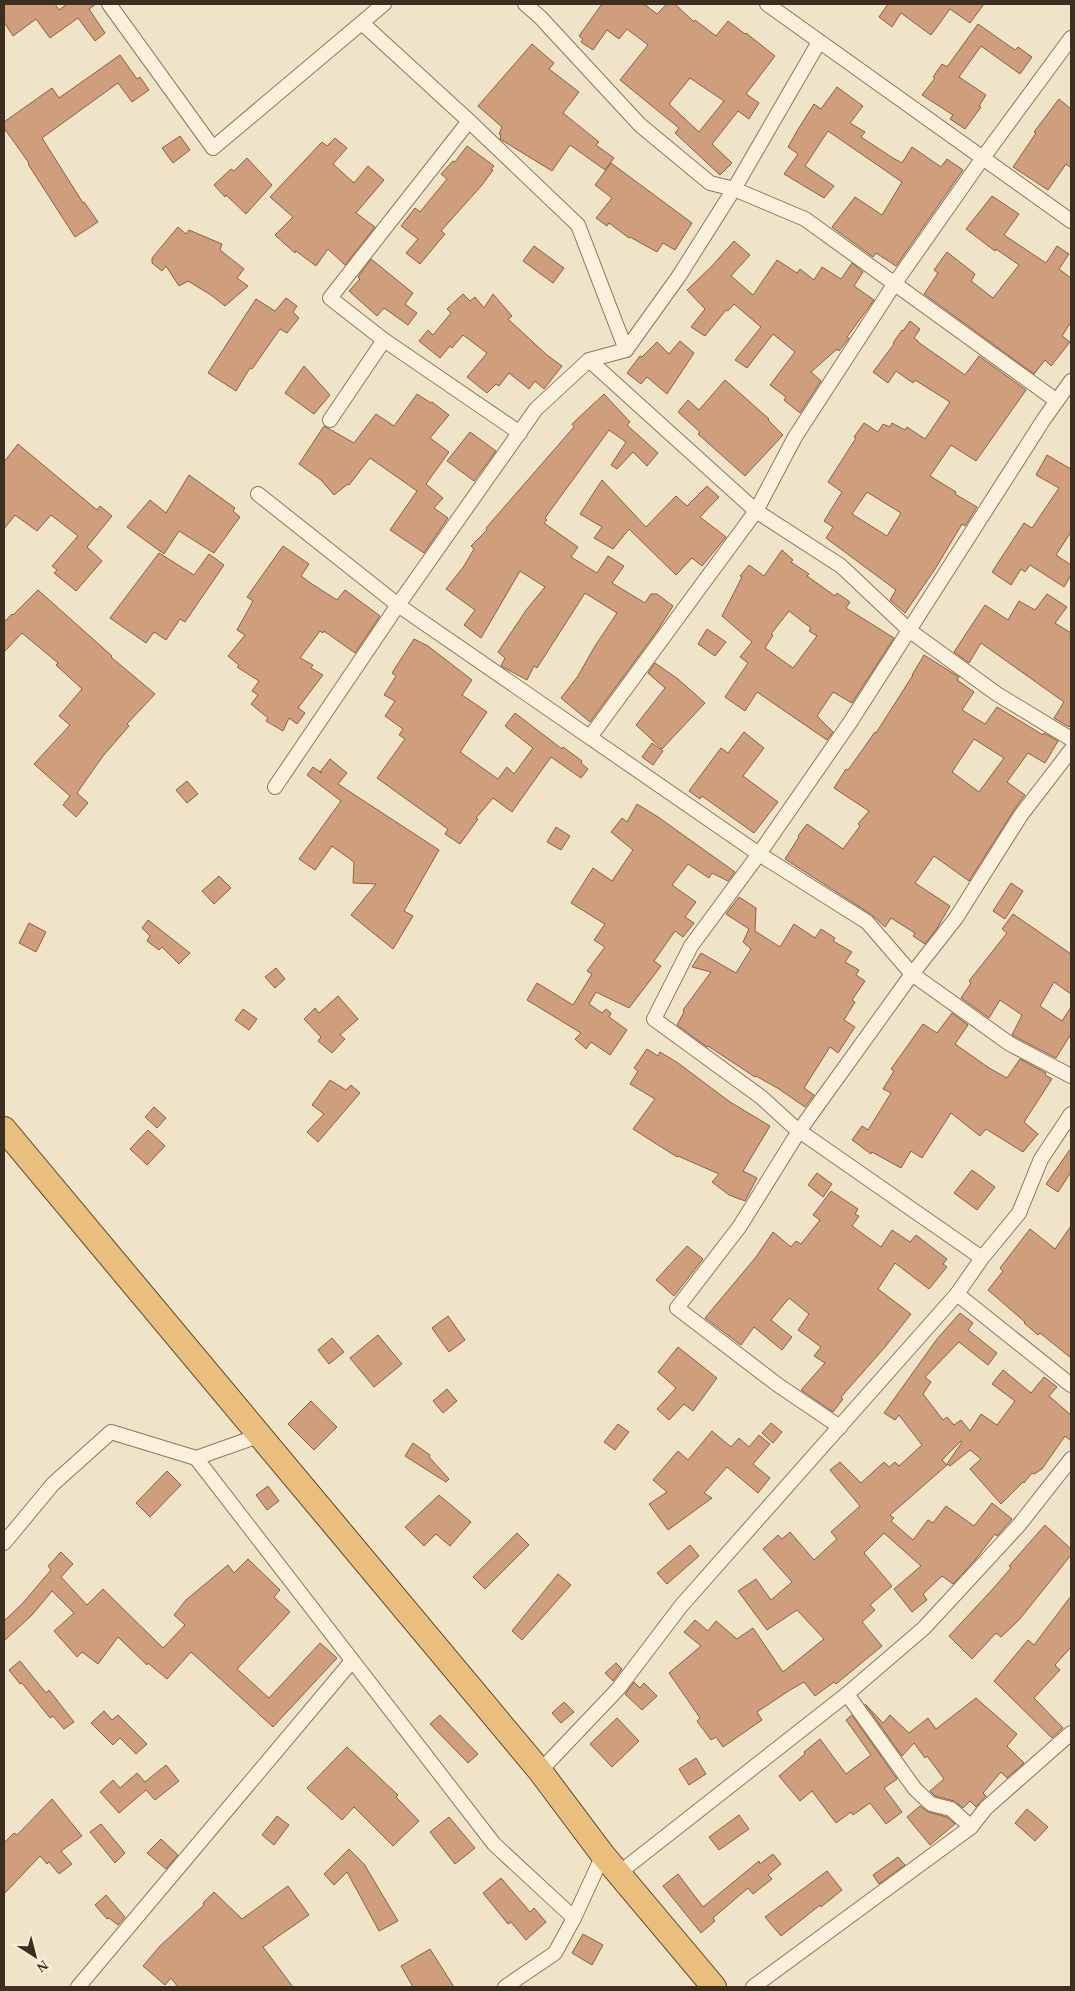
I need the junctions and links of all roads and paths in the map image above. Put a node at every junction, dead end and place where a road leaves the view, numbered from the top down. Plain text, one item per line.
1 (109, 4) edge
2 (384, 4) edge
3 (525, 4) edge
4 (767, 4) edge
5 (362, 23) junction
6 (1071, 38) edge
7 (819, 42) junction
8 (469, 121) junction
9 (982, 160) junction
10 (734, 189) junction
11 (1071, 221) edge
12 (895, 284) junction
13 (384, 340) junction
14 (626, 350) junction
15 (588, 360) junction
16 (1071, 381) edge
17 (1063, 399) edge
18 (330, 420) dead end
19 (520, 433) junction
20 (258, 494) dead end
21 (756, 511) junction
22 (398, 605) junction
23 (910, 631) junction
24 (590, 737) junction
25 (1071, 739) edge
26 (1071, 750) edge
27 (275, 787) dead end
28 (759, 854) junction
29 (912, 974) junction
30 (1071, 1076) edge
31 (1071, 1114) edge
32 (4, 1129) edge
33 (799, 1130) junction
34 (982, 1258) junction
35 (957, 1294) junction
36 (1071, 1385) edge
37 (840, 1427) junction
38 (258, 1436) junction
39 (196, 1458) junction
40 (1071, 1459) edge
41 (4, 1543) edge
42 (352, 1661) junction
43 (847, 1694) junction
44 (1071, 1733) edge
45 (540, 1771) junction
46 (971, 1827) junction
47 (611, 1864) junction
48 (574, 1918) junction
49 (78, 1987) edge
50 (505, 1987) edge
51 (714, 1987) edge
52 (753, 1987) edge

1 - 5 street
2 - 5 street
3 - 10 street
4 - 7 street
5 - 8 street
6 - 9 street
7 - 9 street
7 - 10 street
8 - 13 street
8 - 14 street
9 - 11 street
9 - 12 street
10 - 12 street
10 - 14 street
12 - 17 street
12 - 21 street
13 - 18 street
13 - 19 street
14 - 15 street
15 - 19 street
15 - 21 street
16 - 17 street
17 - 23 street
19 - 22 street
20 - 22 street
21 - 23 street
21 - 24 street
22 - 24 street
22 - 27 street
23 - 25 street
23 - 28 street
24 - 28 street
26 - 29 street
28 - 29 street
28 - 33 street
29 - 30 street
29 - 33 street
31 - 34 street
32 - 38 highway
33 - 34 street
33 - 37 street
34 - 35 street
35 - 36 street
35 - 37 street
37 - 45 street
38 - 39 street
38 - 45 highway
39 - 41 street
39 - 42 street
40 - 43 street
42 - 48 street
42 - 49 street
43 - 46 street
43 - 47 street
44 - 46 street
45 - 47 highway
46 - 52 street
47 - 48 street
47 - 51 highway
48 - 50 street

